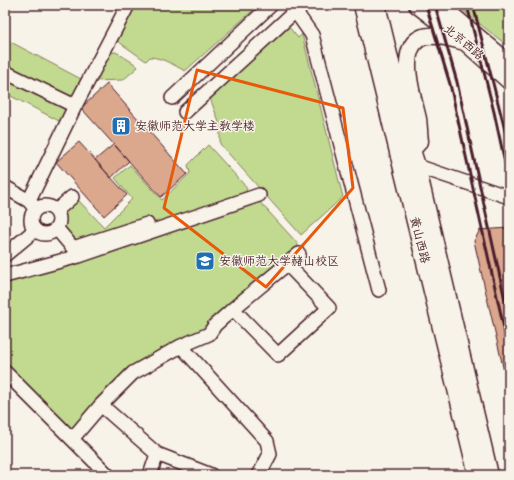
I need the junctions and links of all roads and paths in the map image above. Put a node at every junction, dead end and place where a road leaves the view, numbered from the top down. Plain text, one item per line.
1 (128, 5) edge
2 (271, 5) edge
3 (362, 5) edge
4 (377, 5) edge
5 (417, 5) edge
6 (440, 5) edge
7 (296, 7) edge
8 (465, 42) junction
9 (509, 63) edge
10 (5, 72) edge
11 (509, 81) edge
12 (172, 98) dead end
13 (75, 106) junction
14 (185, 112) dead end
15 (412, 150) junction
16 (418, 166) junction
17 (5, 187) edge
18 (257, 191) dead end
19 (72, 197) dead end
20 (509, 197) edge
21 (32, 205) junction
22 (56, 211) junction
23 (57, 229) junction
24 (35, 230) junction
25 (76, 252) junction
26 (299, 254) dead end
27 (5, 255) edge
28 (288, 264) junction
29 (5, 276) edge
30 (379, 290) dead end
31 (233, 309) junction
32 (181, 346) junction
33 (5, 372) edge
34 (101, 405) junction
35 (72, 439) junction
36 (157, 454) junction
37 (108, 475) edge
38 (150, 475) edge
39 (211, 475) edge
40 (259, 475) edge
41 (477, 475) edge
42 (490, 475) edge

1 - 13 street
2 - 12 street
3 - 41 main road, 黄山西路
4 - 15 main road, 黄山西路
5 - 8 main road, 北京西路
6 - 9 main road, 北京西路
7 - 14 street
7 - 30 street
8 - 11 main road, 北京西路
8 - 15 main road
10 - 13 street
13 - 21 street
15 - 16 main road, 黄山西路
16 - 20 street
16 - 42 main road, 黄山西路
17 - 21 street
18 - 25 street
19 - 22 street
21 - 22 street
21 - 24 street
22 - 23 street
23 - 24 street
23 - 25 street
24 - 27 street
25 - 29 street
26 - 28 street
28 - 31 street
28 - 31 street
31 - 32 street
32 - 34 street
32 - 40 street
33 - 35 street
34 - 35 street
34 - 36 street
35 - 37 street
36 - 38 street
36 - 39 street

